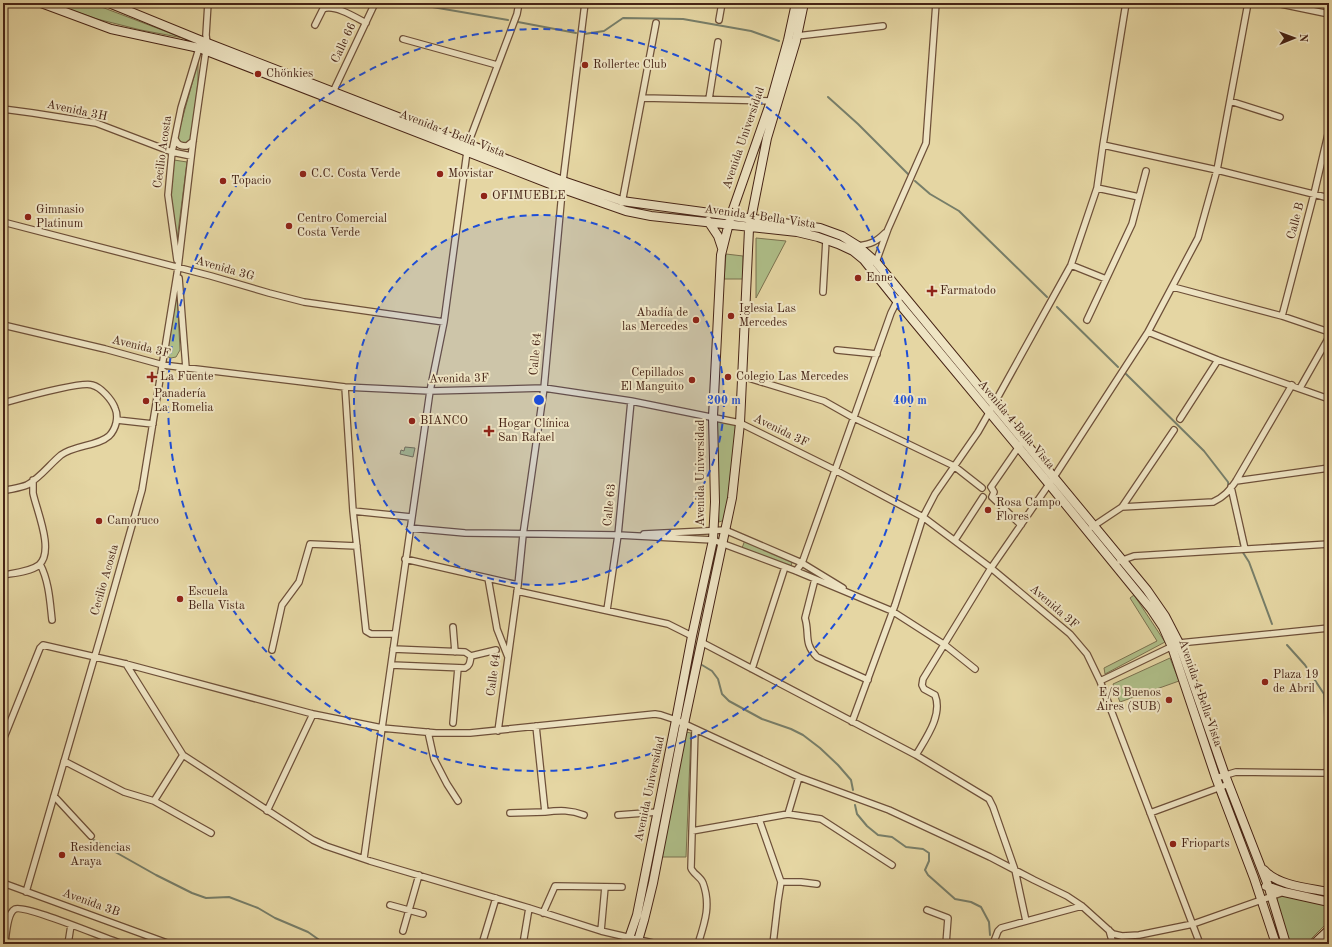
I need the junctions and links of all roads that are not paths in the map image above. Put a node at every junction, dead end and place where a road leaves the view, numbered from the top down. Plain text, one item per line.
1 (41, 3) edge
2 (109, 3) edge
3 (208, 3) edge
4 (375, 3) edge
5 (520, 3) edge
6 (585, 3) edge
7 (722, 3) edge
8 (796, 3) edge
9 (804, 3) edge
10 (936, 3) edge
11 (1126, 3) edge
12 (1248, 3) edge
13 (1276, 3) edge
14 (1329, 14) edge
15 (720, 20) dead end
16 (366, 23) junction
17 (656, 23) dead end
18 (315, 25) dead end
19 (883, 26) dead end
20 (797, 36) junction
21 (403, 39) dead end
22 (718, 42) dead end
23 (204, 44) junction
24 (497, 65) junction
25 (333, 92) junction
26 (643, 98) junction
27 (709, 99) junction
28 (770, 100) junction
29 (1230, 101) junction
30 (3, 109) edge
31 (1280, 117) dead end
32 (1329, 130) edge
33 (175, 139) junction
34 (193, 141) junction
35 (1103, 145) junction
36 (467, 148) junction
37 (172, 152) junction
38 (191, 156) junction
39 (1217, 170) junction
40 (1146, 171) dead end
41 (563, 185) junction
42 (1097, 188) junction
43 (1314, 194) junction
44 (1139, 197) junction
45 (1329, 198) edge
46 (621, 206) junction
47 (751, 218) junction
48 (730, 220) junction
49 (708, 221) junction
50 (3, 222) edge
51 (749, 227) junction
52 (888, 229) junction
53 (826, 240) junction
54 (858, 246) junction
55 (722, 249) junction
56 (876, 262) junction
57 (1071, 265) junction
58 (178, 268) junction
59 (1106, 279) junction
60 (1173, 287) junction
61 (823, 292) dead end
62 (904, 295) junction
63 (897, 301) junction
64 (1282, 316) junction
65 (1086, 320) dead end
66 (444, 322) junction
67 (3, 325) edge
68 (1148, 332) junction
69 (1329, 332) edge
70 (1329, 337) edge
71 (837, 350) dead end
72 (950, 351) junction
73 (877, 354) junction
74 (943, 357) junction
75 (1218, 360) junction
76 (162, 365) junction
77 (186, 368) junction
78 (742, 376) junction
79 (1292, 385) junction
80 (345, 387) junction
81 (544, 388) junction
82 (1300, 388) junction
83 (430, 391) junction
84 (1329, 399) edge
85 (631, 401) junction
86 (3, 403) edge
87 (994, 404) junction
88 (990, 413) junction
89 (713, 417) junction
90 (854, 418) junction
91 (1180, 419) dead end
92 (117, 420) junction
93 (740, 423) junction
94 (153, 424) junction
95 (1174, 430) dead end
96 (1024, 440) junction
97 (1018, 447) junction
98 (954, 466) junction
99 (1329, 468) edge
100 (835, 470) junction
101 (1054, 477) junction
102 (33, 480) junction
103 (1236, 481) junction
104 (1049, 484) junction
105 (991, 486) junction
106 (982, 488) junction
107 (1231, 488) junction
108 (3, 491) edge
109 (992, 497) junction
110 (983, 498) junction
111 (1122, 507) junction
112 (353, 511) junction
113 (411, 517) junction
114 (923, 517) junction
115 (1021, 525) junction
116 (410, 528) junction
117 (1090, 528) junction
118 (714, 529) junction
119 (725, 530) junction
120 (523, 535) junction
121 (618, 535) junction
122 (713, 540) junction
123 (954, 540) junction
124 (722, 543) junction
125 (1329, 544) edge
126 (357, 546) junction
127 (1245, 549) junction
128 (405, 559) junction
129 (802, 563) junction
130 (1118, 563) junction
131 (40, 564) junction
132 (785, 567) junction
133 (992, 568) junction
134 (796, 572) junction
135 (3, 575) edge
136 (488, 578) junction
137 (815, 579) junction
138 (518, 588) junction
139 (859, 597) junction
140 (607, 610) junction
141 (892, 612) junction
142 (52, 620) dead end
143 (453, 627) dead end
144 (1329, 628) edge
145 (395, 634) junction
146 (692, 636) junction
147 (701, 642) junction
148 (945, 645) junction
149 (1176, 645) junction
150 (393, 649) junction
151 (272, 650) dead end
152 (496, 650) dead end
153 (455, 652) junction
154 (471, 656) junction
155 (95, 657) junction
156 (508, 657) junction
157 (126, 664) junction
158 (391, 665) junction
159 (458, 668) junction
160 (752, 669) junction
161 (975, 669) dead end
162 (868, 680) junction
163 (1100, 681) junction
164 (313, 714) junction
165 (453, 722) dead end
166 (680, 722) junction
167 (852, 722) junction
168 (536, 726) junction
169 (382, 728) junction
170 (695, 729) junction
171 (498, 731) junction
172 (428, 732) junction
173 (3, 740) edge
174 (183, 755) junction
175 (916, 755) junction
176 (64, 761) junction
177 (1329, 771) edge
178 (1225, 775) junction
179 (799, 777) junction
180 (1216, 778) junction
181 (1228, 784) junction
182 (1220, 787) junction
183 (54, 796) junction
184 (458, 801) dead end
185 (154, 802) junction
186 (267, 811) junction
187 (545, 812) junction
188 (658, 812) junction
189 (510, 813) dead end
190 (1150, 813) junction
191 (788, 814) junction
192 (584, 815) dead end
193 (618, 816) dead end
194 (759, 819) junction
195 (692, 831) junction
196 (211, 833) dead end
197 (91, 836) dead end
198 (364, 858) junction
199 (892, 865) dead end
200 (1261, 867) junction
201 (1014, 870) junction
202 (418, 875) junction
203 (1254, 878) junction
204 (781, 882) junction
205 (3, 883) edge
206 (816, 884) dead end
207 (606, 887) junction
208 (622, 887) dead end
209 (26, 892) junction
210 (1270, 892) junction
211 (1329, 892) edge
212 (496, 898) junction
213 (1261, 899) junction
214 (1329, 902) edge
215 (390, 905) dead end
216 (1082, 906) junction
217 (529, 908) junction
218 (408, 910) junction
219 (927, 910) dead end
220 (544, 913) junction
221 (424, 914) dead end
222 (6, 921) edge
223 (1026, 921) junction
224 (1193, 924) junction
225 (71, 925) junction
226 (403, 930) dead end
227 (1108, 930) junction
228 (1329, 930) edge
229 (601, 931) junction
230 (1329, 940) edge
231 (156, 941) edge
232 (628, 941) edge
233 (112, 942) edge
234 (638, 942) edge
235 (1274, 942) edge
236 (5, 944) edge
237 (68, 944) edge
238 (123, 944) edge
239 (170, 944) edge
240 (482, 944) edge
241 (523, 944) edge
242 (657, 944) edge
243 (698, 944) edge
244 (774, 944) edge
245 (946, 944) edge
246 (994, 944) edge
247 (1113, 944) edge
248 (1200, 944) edge
249 (1286, 944) edge
250 (1314, 944) edge
251 (1325, 944) edge

1 - 23 street, Avenida 4 Bella Vista
2 - 23 street, Avenida 4 Bella Vista
3 - 23 street
4 - 16 street, Calle 66
5 - 24 street
6 - 41 street, Calle 64
7 - 15 street
8 - 28 street, Avenida Universidad
9 - 20 street, Avenida Universidad
10 - 52 street
11 - 35 street
12 - 29 street
13 - 14 street
16 - 18 street
16 - 25 street, Calle 66
17 - 26 street
19 - 20 street
20 - 47 street, Avenida Universidad
21 - 24 street
22 - 27 street
23 - 25 street, Avenida 4 Bella Vista
23 - 33 street, Cecilio Acosta
23 - 34 street, Cecilio Acosta
23 - 36 street, Avenida 4 Bella Vista
24 - 36 street
25 - 36 street, Avenida 4 Bella Vista
26 - 27 street
26 - 46 street
27 - 28 street
28 - 48 street, Avenida Universidad
29 - 31 street
29 - 39 street
30 - 37 street, Avenida 3H
32 - 43 street, Calle B
33 - 34 street
33 - 37 street, Cecilio Acosta
34 - 38 street, Cecilio Acosta
35 - 39 street
35 - 42 street
36 - 41 street, Avenida 4 Bella Vista
36 - 66 street
37 - 38 street, Avenida 3H
37 - 58 street, Cecilio Acosta
38 - 58 street, Cecilio Acosta
39 - 43 street
39 - 60 street
40 - 44 street
41 - 46 street, Avenida 4 Bella Vista
41 - 81 street, Calle 64
42 - 44 street
42 - 57 street
43 - 45 street
43 - 64 street, Calle B
44 - 59 street
46 - 48 street, Avenida 4 Bella Vista
46 - 49 street, Avenida 4 Bella Vista
47 - 48 street, Avenida 4 Bella Vista
47 - 51 street, Avenida Universidad
47 - 54 street, Avenida 4 Bella Vista
48 - 49 street, Avenida 4 Bella Vista
48 - 51 street, Avenida 4 Bella Vista
48 - 55 street, Avenida Universidad
49 - 55 street
50 - 58 street, Avenida 3G
51 - 53 street, Avenida 4 Bella Vista
51 - 78 street, Avenida Universidad
52 - 54 street
52 - 56 street
53 - 61 street
53 - 63 street, Avenida 4 Bella Vista
54 - 56 street, Avenida 4 Bella Vista
55 - 89 street, Avenida Universidad
56 - 62 street, Avenida 4 Bella Vista
57 - 59 street
57 - 87 street
58 - 66 street, Avenida 3G
58 - 76 street, Cecilio Acosta
58 - 77 street
59 - 65 street
60 - 64 street
60 - 68 street
62 - 63 street
62 - 72 street, Avenida 4 Bella Vista
63 - 73 street
63 - 74 street, Avenida 4 Bella Vista
64 - 69 street
66 - 83 street
67 - 76 street, Avenida 3F
68 - 75 street
68 - 101 street
70 - 82 street
71 - 73 street
72 - 74 street
72 - 87 street, Avenida 4 Bella Vista
73 - 90 street
74 - 88 street, Avenida 4 Bella Vista
75 - 79 street
75 - 91 street
76 - 77 street, Avenida 3F
76 - 94 street, Cecilio Acosta
77 - 80 street, Avenida 3F
78 - 90 street
78 - 93 street, Avenida Universidad
79 - 82 street
79 - 103 street
80 - 83 street, Avenida 3F
80 - 112 street
81 - 83 street, Avenida 3F
81 - 85 street, Avenida 3F
81 - 120 street, Calle 64
82 - 84 street
83 - 113 street
85 - 89 street, Avenida 3F
85 - 121 street, Calle 63
86 - 92 street
87 - 88 street
87 - 96 street, Avenida 4 Bella Vista
88 - 97 street, Avenida 4 Bella Vista
88 - 98 street
89 - 93 street, Avenida 3F
89 - 118 street, Avenida Universidad
90 - 98 street
90 - 100 street
92 - 94 street
92 - 102 street
93 - 100 street, Avenida 3F
93 - 119 street, Avenida Universidad
94 - 155 street, Cecilio Acosta
95 - 111 street
96 - 97 street
96 - 101 street, Avenida 4 Bella Vista
97 - 104 street, Avenida 4 Bella Vista
97 - 105 street
98 - 106 street
98 - 114 street
99 - 103 street
100 - 114 street, Avenida 3F
100 - 129 street
101 - 104 street
101 - 117 street, Avenida 4 Bella Vista
102 - 108 street
102 - 131 street
103 - 107 street
104 - 115 street
104 - 117 street, Avenida 4 Bella Vista
105 - 106 street
105 - 109 street
106 - 110 street
107 - 111 street
107 - 127 street
109 - 110 street
109 - 115 street
110 - 123 street
111 - 117 street
112 - 113 street
112 - 126 street
113 - 116 street
114 - 123 street, Avenida 3F
114 - 141 street
115 - 133 street
116 - 120 street
116 - 128 street
117 - 130 street, Avenida 4 Bella Vista
118 - 119 street
118 - 121 street
118 - 122 street, Avenida Universidad
119 - 124 street, Avenida Universidad
119 - 129 street
120 - 121 street
120 - 138 street, Calle 64
121 - 122 street
121 - 140 street, Calle 63
122 - 124 street
122 - 146 street, Avenida Universidad
123 - 133 street, Avenida 3F
124 - 132 street
124 - 147 street, Avenida Universidad
125 - 127 street
126 - 145 street
126 - 151 street
127 - 130 street
128 - 136 street
128 - 145 street
129 - 134 street
129 - 139 street
130 - 149 street, Avenida 4 Bella Vista
131 - 135 street
131 - 142 street
132 - 134 street
132 - 160 street
133 - 148 street
133 - 163 street, Avenida 3F
134 - 137 street
136 - 138 street
136 - 156 street
137 - 139 street
137 - 162 street
138 - 140 street
138 - 156 street, Calle 64
139 - 141 street
140 - 146 street
141 - 148 street
141 - 162 street
143 - 153 street
144 - 149 street
145 - 150 street
146 - 166 street, Avenida Universidad
147 - 160 street
147 - 166 street, Avenida Universidad
148 - 161 street
148 - 175 street
149 - 163 street
149 - 178 street, Avenida 4 Bella Vista
149 - 180 street, Avenida 4 Bella Vista
150 - 153 street
150 - 158 street
152 - 154 street
153 - 154 street
154 - 159 street
155 - 157 street
155 - 173 street
155 - 176 street, Cecilio Acosta
156 - 171 street, Calle 64
157 - 164 street
157 - 174 street
158 - 159 street
158 - 169 street
159 - 165 street
160 - 167 street
162 - 167 street
163 - 190 street, Avenida 3F
164 - 169 street
164 - 186 street
166 - 168 street
166 - 170 street
166 - 188 street, Avenida Universidad
166 - 234 street, Avenida Universidad
167 - 175 street
168 - 171 street
168 - 187 street
169 - 172 street
169 - 198 street
170 - 179 street
170 - 195 street
171 - 172 street
172 - 184 street
174 - 185 street
174 - 186 street
175 - 201 street
176 - 183 street, Cecilio Acosta
176 - 185 street
177 - 178 street
178 - 180 street
178 - 181 street, Avenida 4 Bella Vista
179 - 191 street
179 - 201 street
180 - 182 street, Avenida 4 Bella Vista
181 - 182 street
181 - 200 street, Avenida 4 Bella Vista
182 - 190 street
182 - 203 street, Avenida 4 Bella Vista
183 - 197 street
183 - 209 street, Cecilio Acosta
185 - 196 street
186 - 198 street
187 - 189 street
187 - 192 street
188 - 193 street
188 - 232 street, Avenida Universidad
190 - 224 street, Avenida 3F
191 - 194 street
191 - 199 street
194 - 195 street
194 - 204 street
195 - 243 street
198 - 202 street
200 - 210 street, Avenida 4 Bella Vista
200 - 211 street, Avenida 4 Bella Vista
201 - 216 street
201 - 223 street
202 - 212 street
202 - 218 street
203 - 210 street
203 - 213 street, Avenida 4 Bella Vista
204 - 206 street
204 - 244 street
205 - 209 street, Avenida 3B
207 - 208 street
207 - 220 street
207 - 229 street
209 - 231 street, Avenida 3B
210 - 213 street
210 - 214 street
210 - 249 street, Avenida 4 Bella Vista
212 - 217 street
212 - 240 street
213 - 224 street
213 - 235 street, Avenida 4 Bella Vista
215 - 218 street
216 - 223 street
216 - 227 street
217 - 220 street
217 - 241 street
218 - 221 street
218 - 226 street
219 - 245 street
220 - 229 street
222 - 225 street
222 - 236 street
223 - 246 street
224 - 227 street
224 - 248 street, Avenida 3F
225 - 233 street
225 - 237 street
227 - 247 street
228 - 250 street
229 - 232 street
230 - 251 street
231 - 239 street, Avenida 3B
232 - 234 street
233 - 238 street
234 - 242 street

